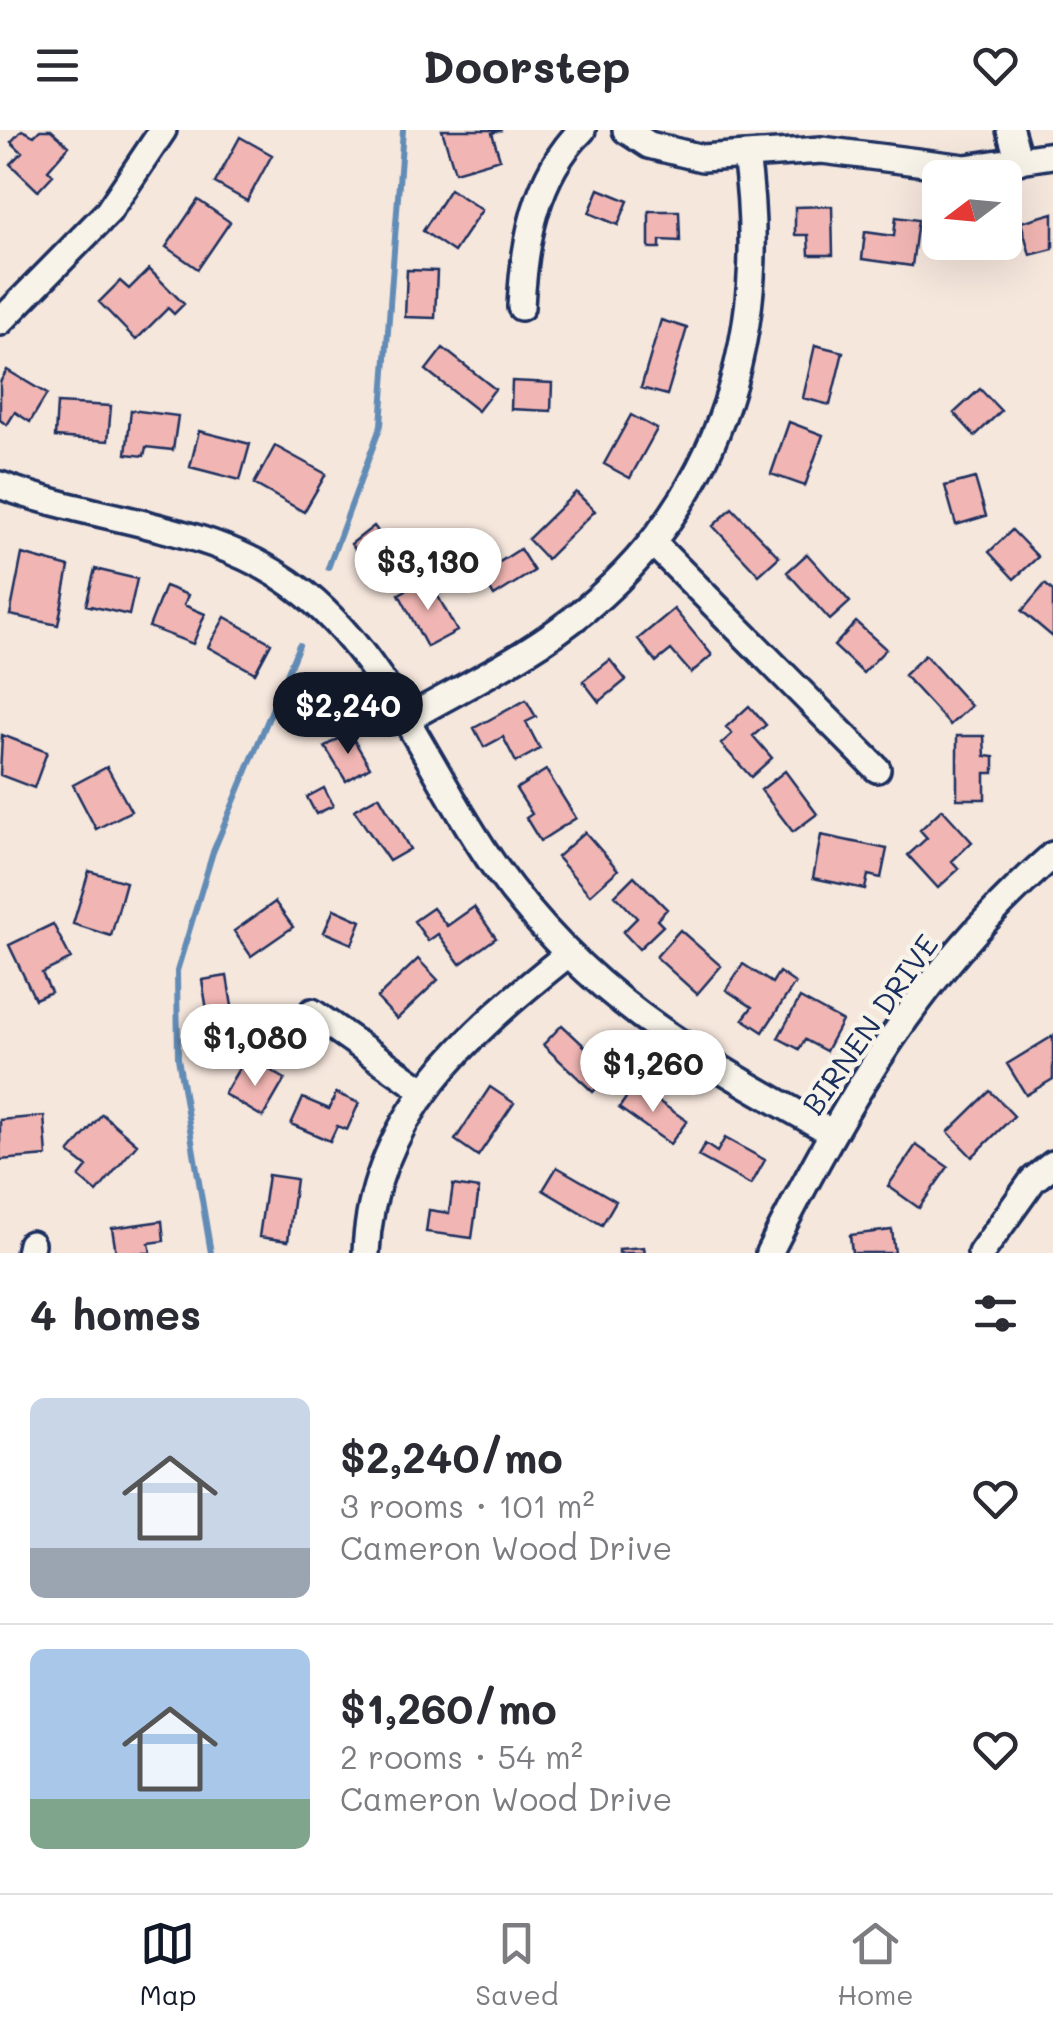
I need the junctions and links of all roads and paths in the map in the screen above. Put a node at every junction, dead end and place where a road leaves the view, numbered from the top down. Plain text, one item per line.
1 (163, 130) edge
2 (582, 130) edge
3 (626, 130) edge
4 (1010, 130) edge
5 (746, 154) junction
6 (1053, 155) edge
7 (1020, 160) edge
8 (1022, 161) edge
9 (922, 163) edge
10 (521, 307) dead end
11 (0, 322) edge
12 (0, 485) edge
13 (654, 542) junction
14 (404, 720) junction
15 (877, 769) dead end
16 (1053, 855) edge
17 (568, 954) junction
18 (312, 1012) dead end
19 (423, 1090) junction
20 (830, 1132) junction
21 (1053, 1164) edge
22 (366, 1253) edge
23 (769, 1253) edge
24 (980, 1253) edge

1 - 11 street
2 - 10 street
3 - 5 street
4 - 7 street
5 - 9 street
5 - 13 street
6 - 8 street
12 - 14 street
13 - 14 street
13 - 15 street
14 - 17 street
16 - 20 street, BIRNEN DRIVE
17 - 19 street
17 - 20 street
18 - 19 street
19 - 22 street
20 - 23 street, BIRNEN DRIVE
21 - 24 street

